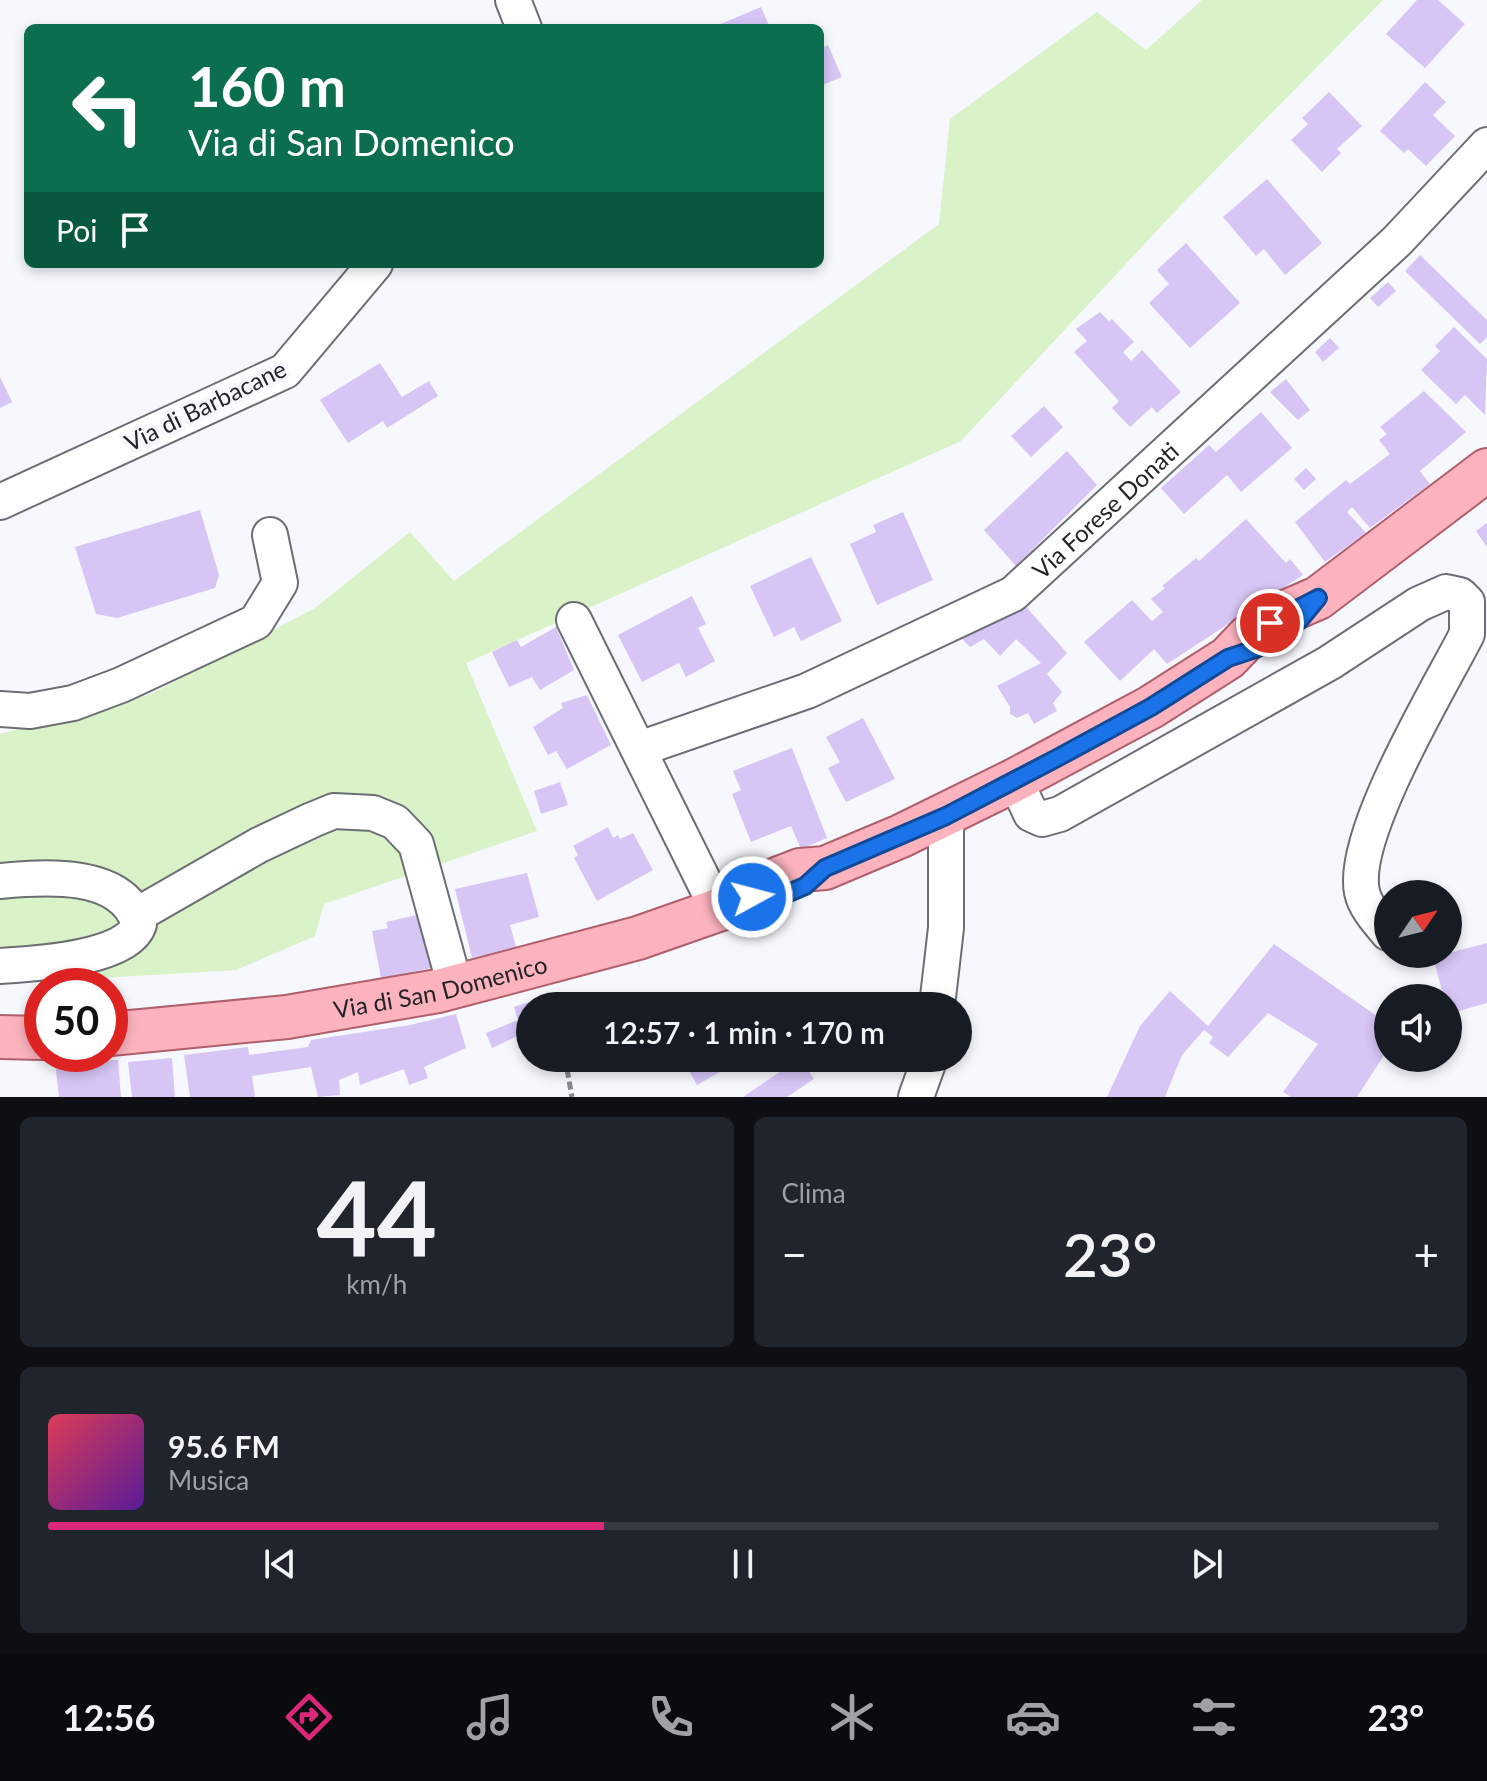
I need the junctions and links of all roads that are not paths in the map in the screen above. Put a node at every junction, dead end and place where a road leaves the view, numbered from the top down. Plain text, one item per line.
1 (513, 0) edge
2 (522, 24) edge
3 (1487, 145) edge
4 (372, 268) edge
5 (1487, 470) edge
6 (0, 502) edge
7 (270, 535) dead end
8 (574, 620) dead end
9 (0, 709) edge
10 (639, 749) junction
11 (1015, 780) junction
12 (946, 816) junction
13 (901, 836) junction
14 (0, 881) edge
15 (946, 901) junction
16 (718, 910) junction
17 (137, 915) junction
18 (1374, 916) edge
19 (0, 966) edge
20 (455, 986) junction
21 (938, 992) edge
22 (128, 1032) edge
23 (0, 1037) edge
24 (24, 1038) edge
25 (925, 1072) edge
26 (916, 1097) edge

1 - 2 street
3 - 10 street, Via Forese Donati
4 - 6 street, Via di Barbacane
5 - 11 main road, Via di San Domenico
7 - 9 street
8 - 10 street
10 - 16 street
11 - 12 main road, Via di San Domenico
11 - 18 street
12 - 13 main road, Via di San Domenico
12 - 15 street
13 - 15 street
13 - 16 main road, Via di San Domenico
14 - 17 street
15 - 21 street
16 - 20 main road, Via di San Domenico
17 - 19 street
17 - 20 street
20 - 22 main road, Via di San Domenico
23 - 24 main road
25 - 26 street

